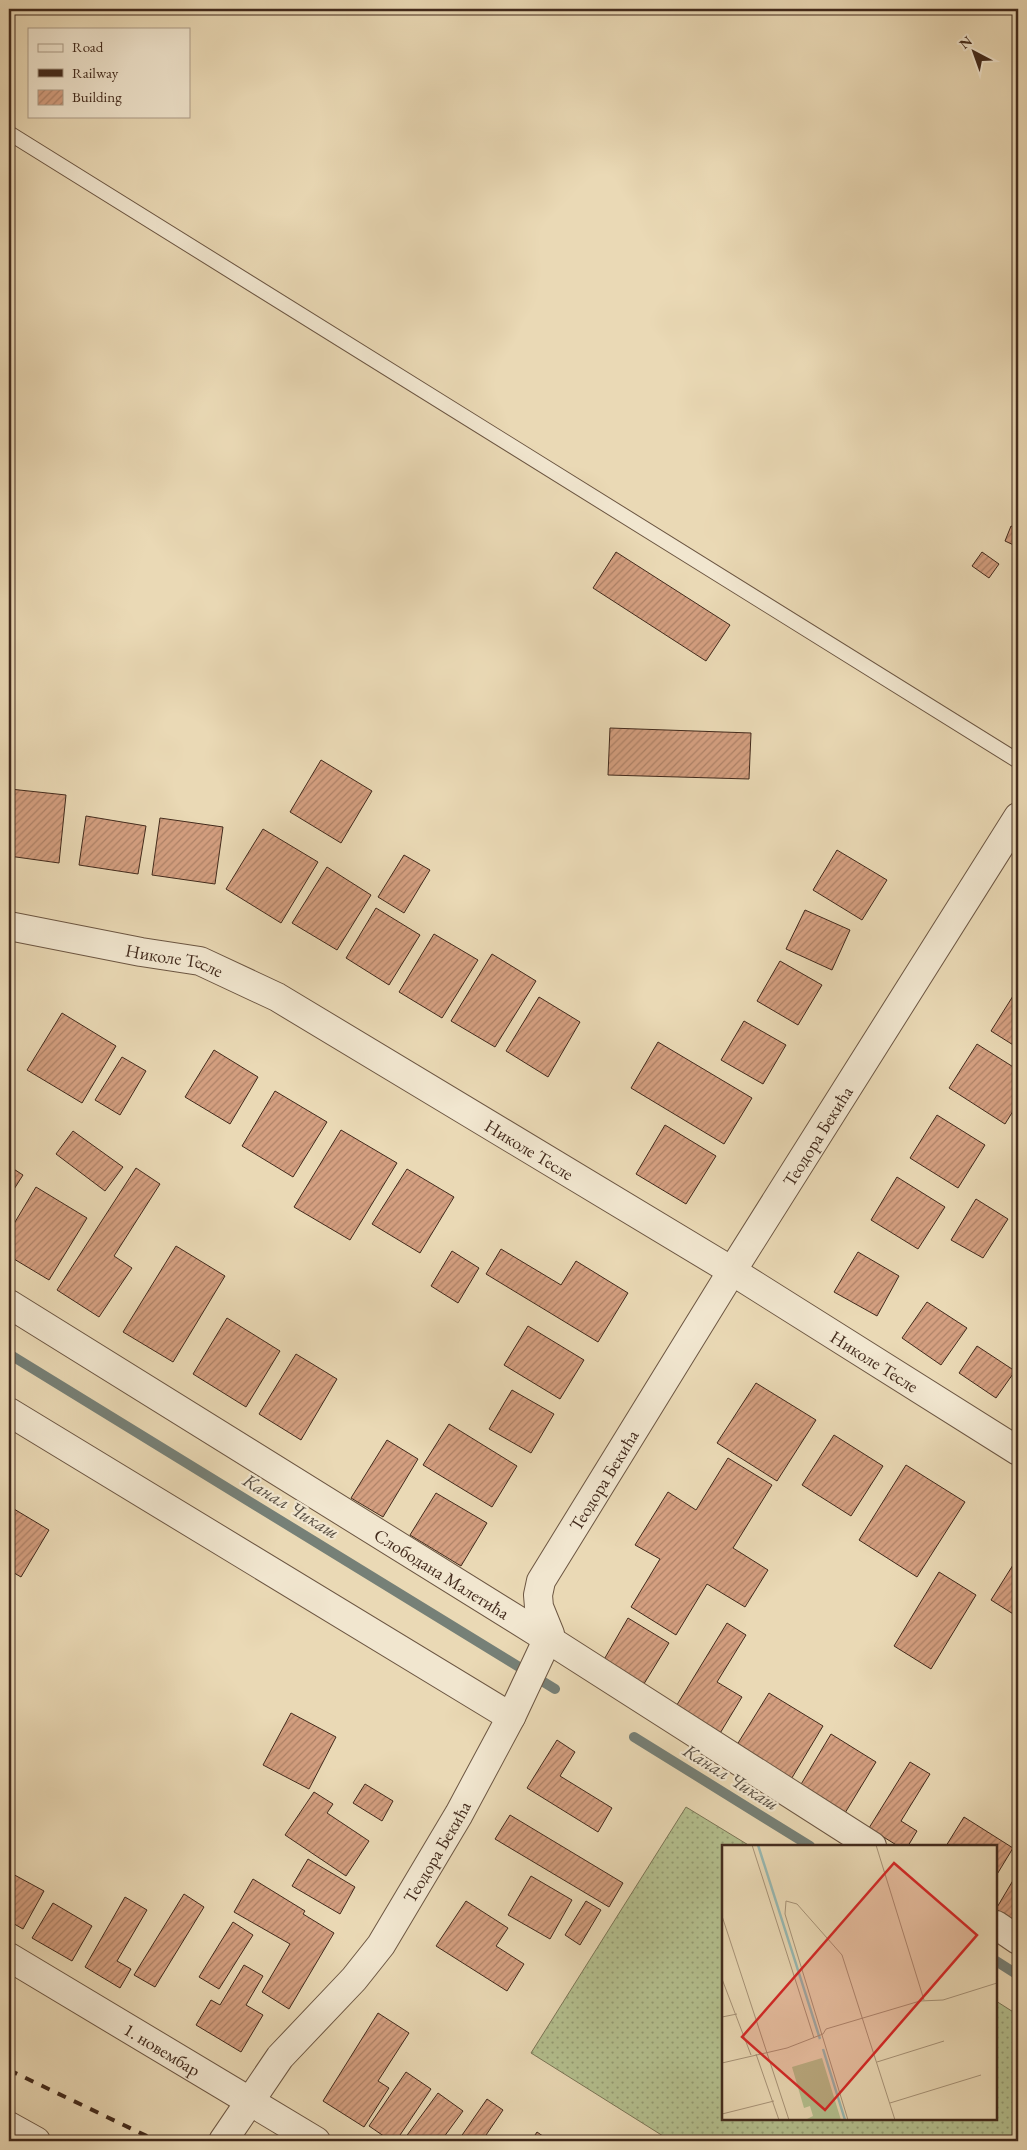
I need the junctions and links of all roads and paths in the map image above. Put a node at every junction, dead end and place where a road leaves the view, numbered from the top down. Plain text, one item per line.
1 (9, 133) edge
2 (1018, 761) edge
3 (1018, 817) edge
4 (9, 926) edge
5 (732, 1271) junction
6 (9, 1304) edge
7 (9, 1412) edge
8 (1018, 1451) edge
9 (545, 1645) junction
10 (513, 1711) junction
11 (870, 1845) edge
12 (997, 1926) edge
13 (1018, 1940) edge
14 (9, 1957) edge
15 (249, 2102) junction
16 (9, 2126) edge
17 (36, 2141) edge
18 (223, 2141) edge
19 (316, 2141) edge

1 - 2 lane
3 - 5 street, Теодора Бекића
4 - 5 street, Николе Тесле
5 - 8 street, Николе Тесле
5 - 9 street, Теодора Бекића
6 - 9 street, Слободана Малетића
7 - 10 street
9 - 10 street, Теодора Бекића
9 - 11 street, Слободана Малетића
10 - 15 street, Теодора Бекића
12 - 13 street
14 - 15 street, 1. новембар
15 - 18 street, Теодора Бекића
15 - 19 street, 1. новембар
16 - 17 street

